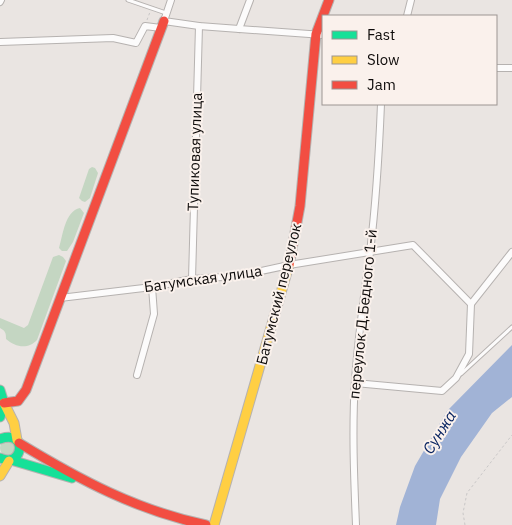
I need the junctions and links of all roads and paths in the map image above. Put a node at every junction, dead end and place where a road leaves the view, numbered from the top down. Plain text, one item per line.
1 (128, 0) edge
2 (171, 0) edge
3 (250, 0) edge
4 (329, 0) edge
5 (411, 0) edge
6 (325, 15) edge
7 (407, 15) edge
8 (164, 21) junction
9 (199, 26) junction
10 (239, 28) junction
11 (320, 35) edge
12 (0, 42) edge
13 (497, 68) edge
14 (512, 68) edge
15 (381, 105) edge
16 (370, 251) junction
17 (512, 252) edge
18 (289, 265) junction
19 (192, 279) junction
20 (152, 287) junction
21 (60, 298) junction
22 (471, 304) junction
23 (512, 326) edge
24 (137, 375) dead end
25 (456, 378) junction
26 (355, 383) junction
27 (0, 390) edge
28 (4, 404) junction
29 (0, 417) edge
30 (512, 435) edge
31 (0, 439) edge
32 (18, 442) junction
33 (7, 460) edge
34 (0, 476) edge
35 (86, 482) junction
36 (206, 525) edge
37 (214, 525) edge
38 (356, 525) edge
39 (464, 525) edge

1 - 8 lane
2 - 8 street
3 - 10 street
4 - 6 street, Батумский переулок
5 - 7 street
8 - 9 street
8 - 12 street
8 - 21 street
9 - 10 street
9 - 19 street, Тупиковая улица
10 - 11 street
11 - 18 street, Батумский переулок
13 - 14 street
15 - 16 street, переулок Д.Бедного 1-й
16 - 18 street, Батумская улица
16 - 22 street, Батумская улица
16 - 26 street, переулок Д.Бедного 1-й
17 - 22 street
18 - 19 street, Батумская улица
18 - 37 street, Батумский переулок
19 - 20 street, Батумская улица
20 - 21 street, Батумская улица
20 - 24 street
21 - 28 street
22 - 25 street
23 - 25 lane
25 - 26 street
26 - 38 street, переулок Д.Бедного 1-й
27 - 28 street
28 - 29 street
28 - 32 street
30 - 39 path
31 - 32 street
32 - 33 street
32 - 35 street
33 - 34 street
33 - 35 street
35 - 36 street

